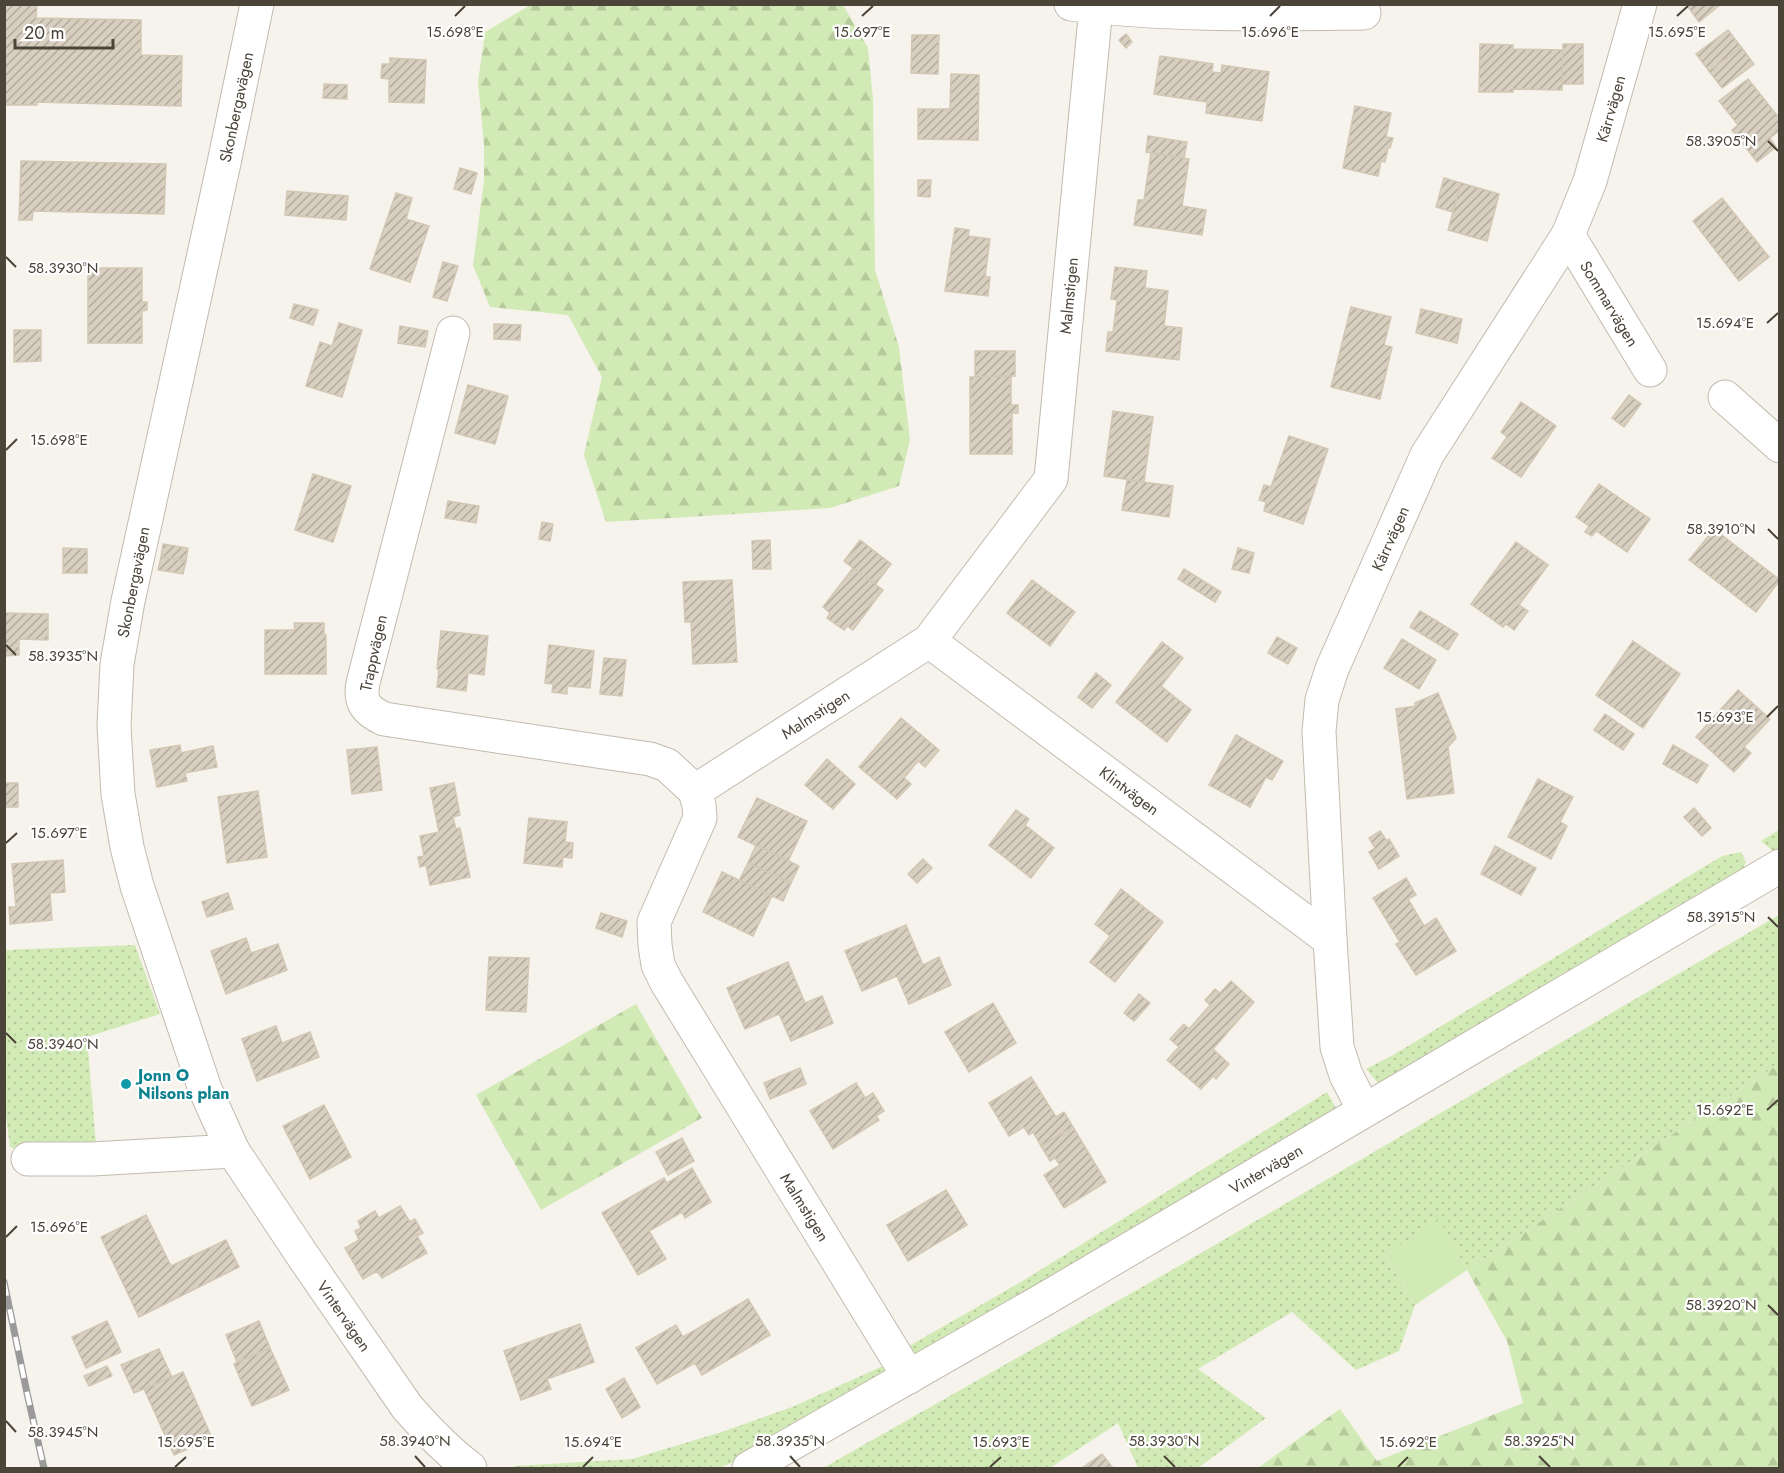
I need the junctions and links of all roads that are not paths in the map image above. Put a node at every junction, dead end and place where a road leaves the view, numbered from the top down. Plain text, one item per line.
1 (257, 4) edge
2 (1640, 4) edge
3 (1083, 6) edge
4 (1364, 13) dead end
5 (1568, 234) junction
6 (453, 333) dead end
7 (1650, 370) dead end
8 (1725, 397) dead end
9 (1779, 446) edge
10 (929, 641) junction
11 (695, 791) junction
12 (1779, 866) edge
13 (1330, 940) junction
14 (1364, 1110) junction
15 (233, 1151) junction
16 (28, 1159) dead end
17 (909, 1377) junction
18 (471, 1468) edge
19 (749, 1468) edge

1 - 15 street, Skonbergavägen
2 - 5 street, Kärrvägen
3 - 4 street
3 - 10 street, Malmstigen
5 - 7 street, Sommarvägen
5 - 13 street, Kärrvägen
6 - 11 street, Trappvägen
8 - 9 street
10 - 11 street, Malmstigen
10 - 13 street, Klintvägen
11 - 17 street, Malmstigen
12 - 14 street, Vintervägen
13 - 14 street, Kärrvägen
14 - 17 street, Vintervägen
15 - 16 street
15 - 18 street, Vintervägen
17 - 19 street, Vintervägen

